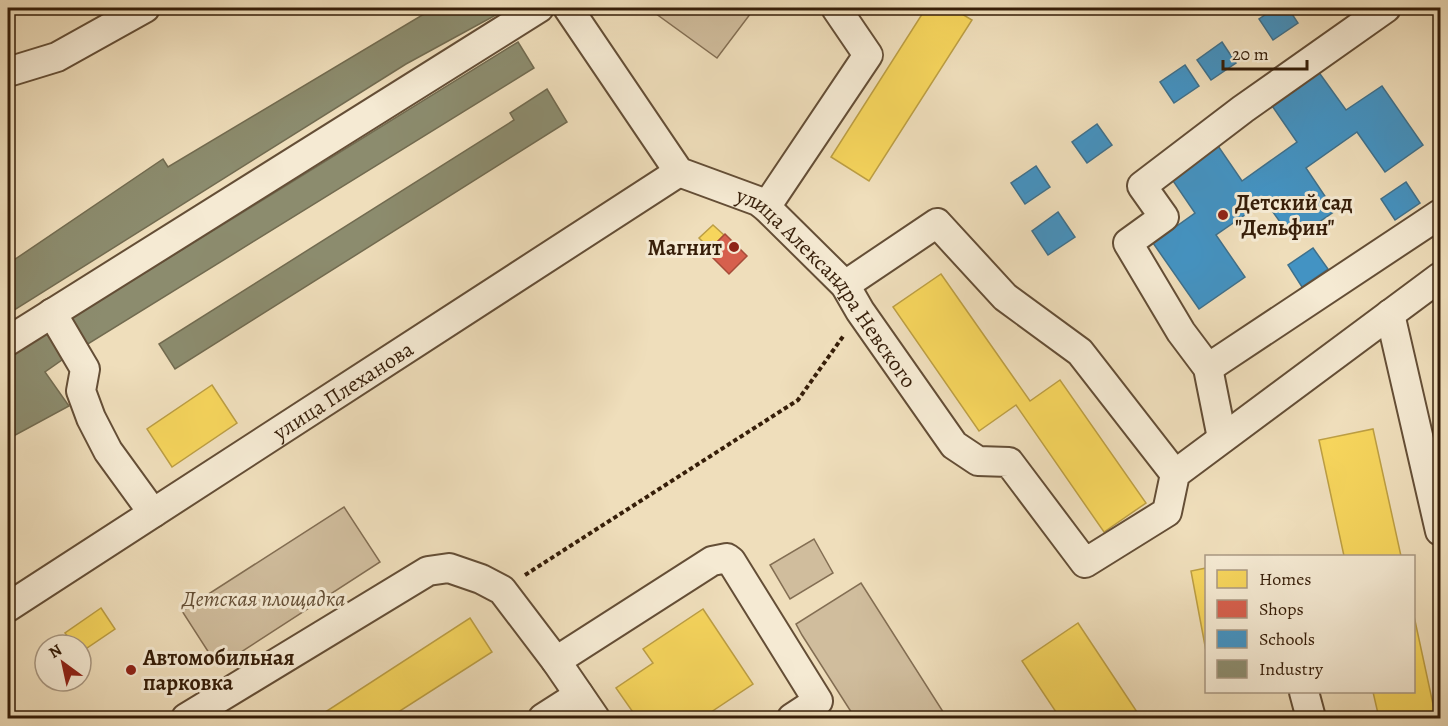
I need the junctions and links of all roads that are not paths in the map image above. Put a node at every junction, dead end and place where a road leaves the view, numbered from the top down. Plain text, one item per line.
1 (145, 8) edge
2 (539, 8) edge
3 (568, 8) edge
4 (836, 8) edge
5 (1386, 8) edge
6 (8, 72) edge
7 (679, 172) junction
8 (766, 207) junction
9 (1440, 214) edge
10 (1440, 277) edge
11 (845, 285) junction
12 (52, 313) junction
13 (1390, 314) junction
14 (8, 341) edge
15 (1208, 368) junction
16 (1222, 438) junction
17 (1175, 474) junction
18 (153, 513) junction
19 (1440, 531) edge
20 (8, 607) edge
21 (556, 661) junction
22 (1304, 693) edge
23 (579, 695) junction
24 (186, 718) edge
25 (543, 718) edge
26 (595, 718) edge
27 (792, 718) edge
28 (1311, 718) edge

1 - 6 street
2 - 12 street
3 - 7 street
4 - 8 street
5 - 15 street
7 - 8 street, улица Александра Невского
7 - 18 street, улица Плеханова
8 - 11 street, улица Александра Невского
9 - 15 street
10 - 13 street
11 - 17 street
11 - 17 street, улица Александра Невского
12 - 14 street
12 - 18 street
13 - 16 street
13 - 19 street
15 - 16 street
16 - 17 street
18 - 20 street, улица Плеханова
21 - 23 street
21 - 24 street
21 - 27 street
22 - 28 street
23 - 25 street
23 - 26 street

